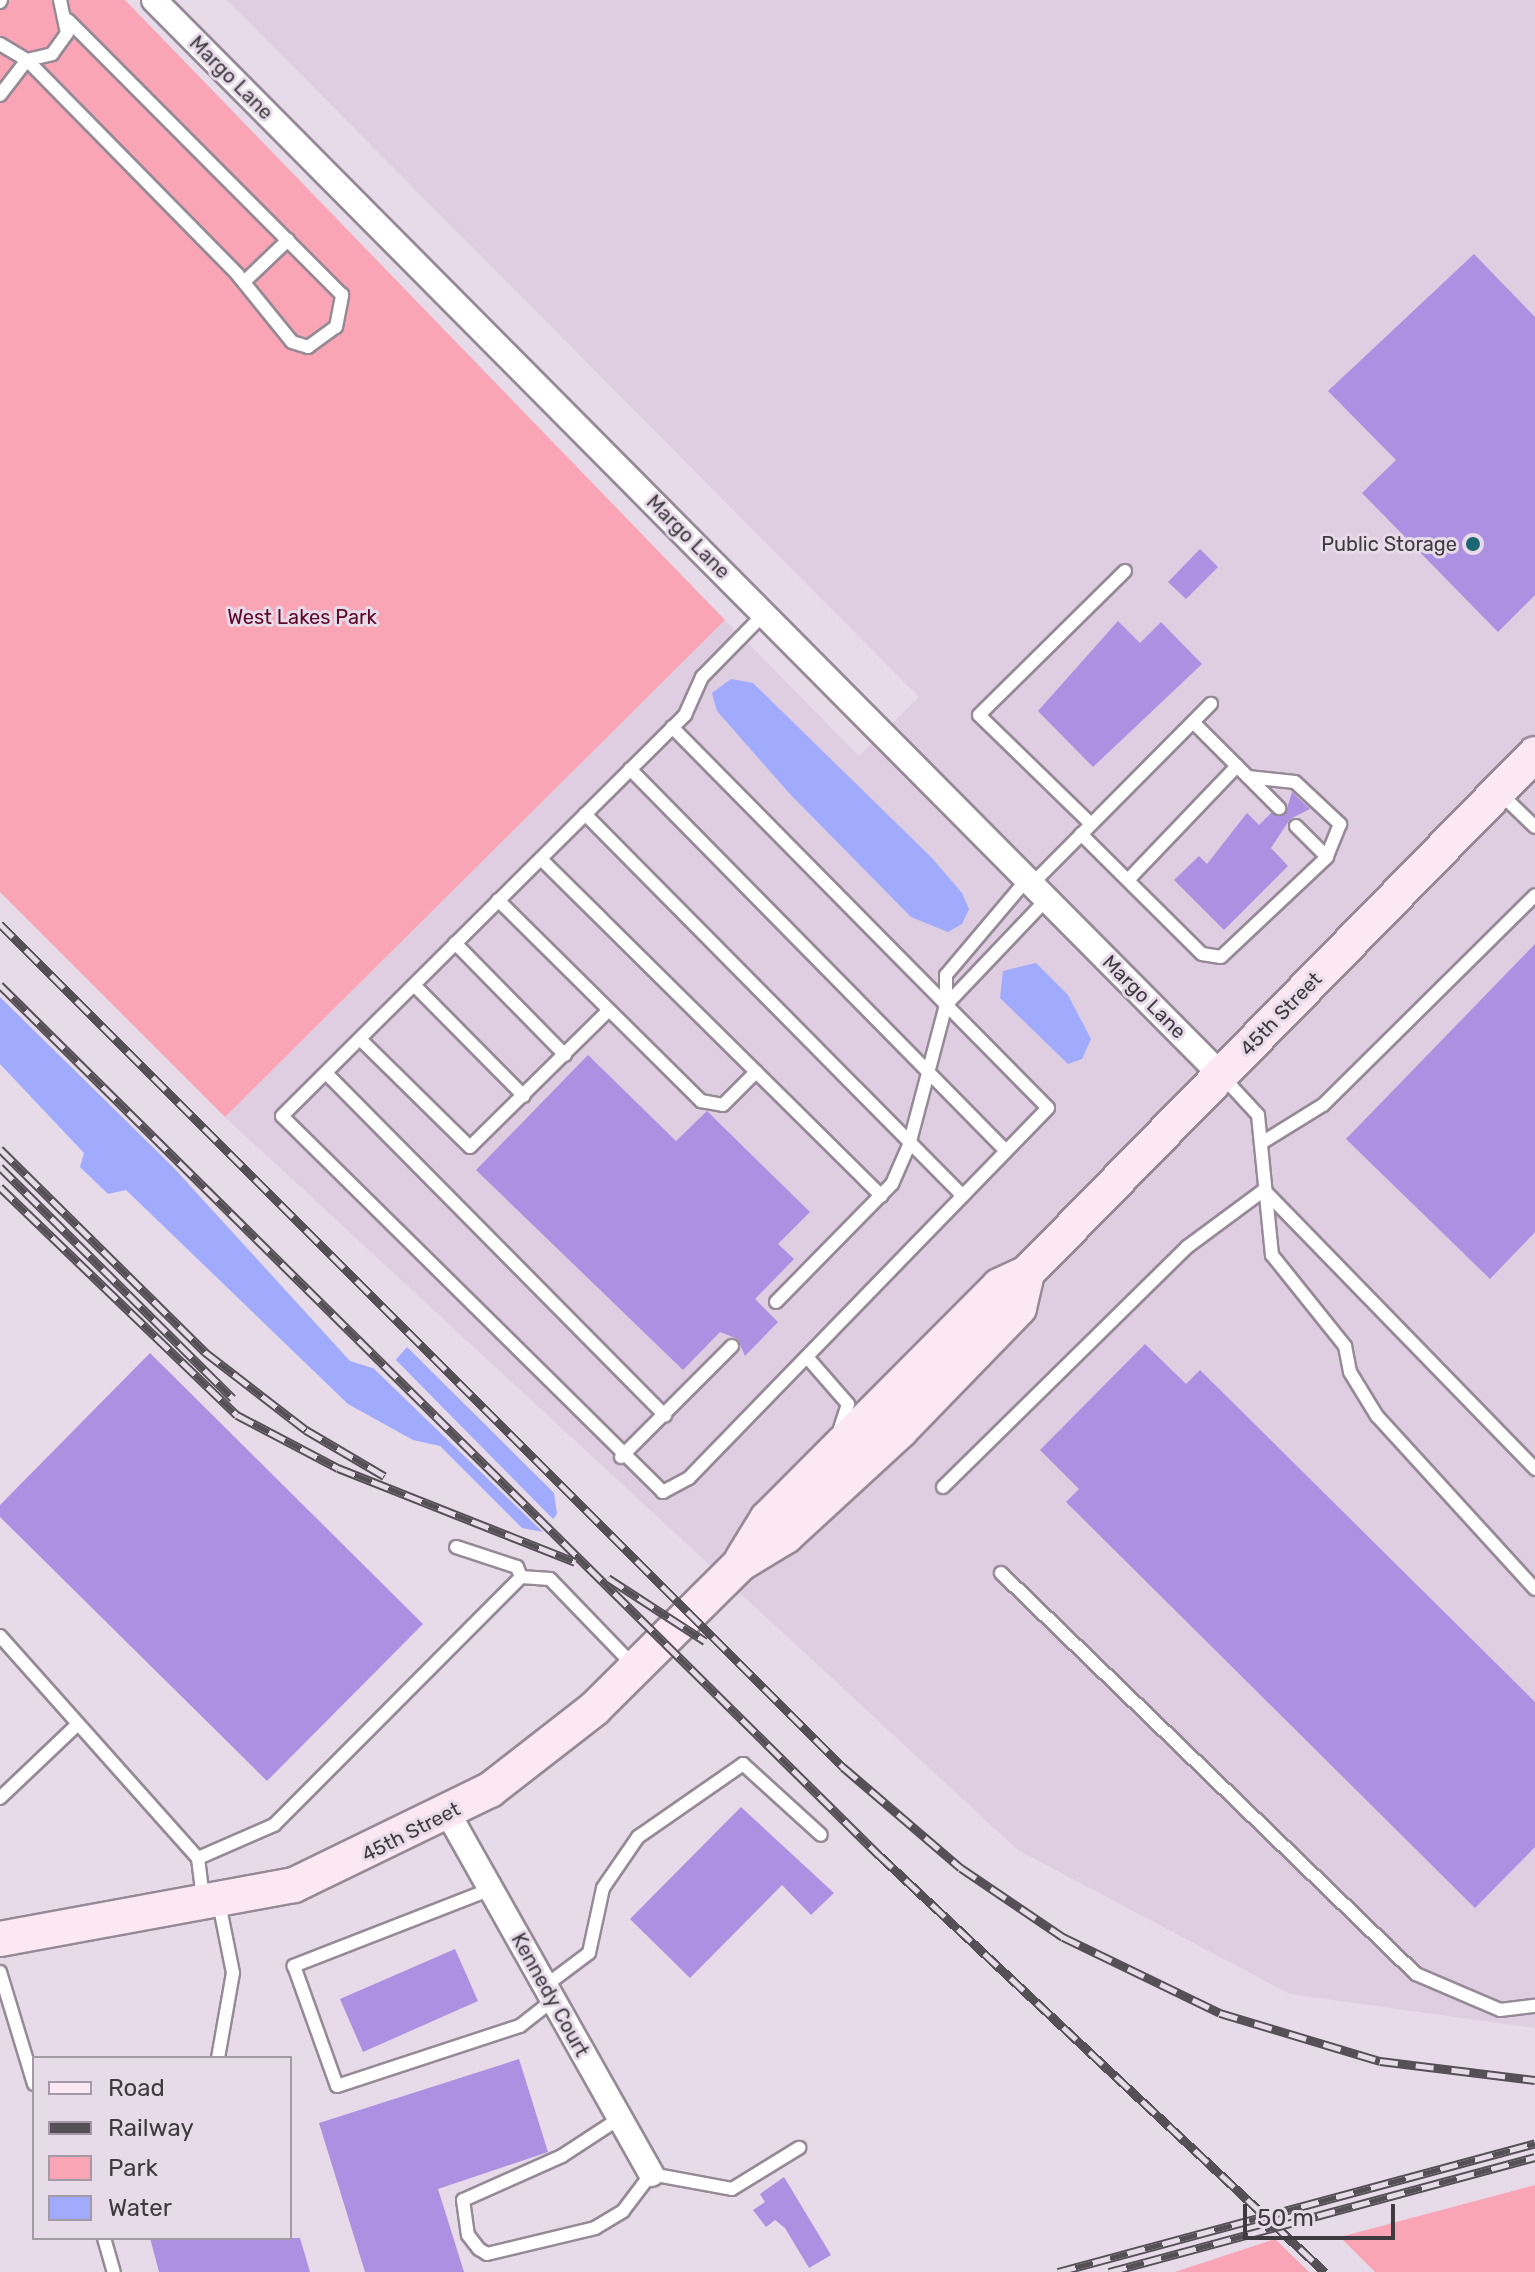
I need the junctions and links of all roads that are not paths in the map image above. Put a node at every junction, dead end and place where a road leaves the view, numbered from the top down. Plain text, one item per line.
1 (60, 0) edge
2 (154, 0) edge
3 (68, 20) junction
4 (0, 44) edge
5 (27, 60) junction
6 (0, 95) edge
7 (288, 240) junction
8 (244, 282) junction
9 (1125, 571) dead end
10 (764, 614) junction
11 (1211, 704) dead end
12 (1193, 722) junction
13 (672, 727) junction
14 (1535, 754) edge
15 (1237, 766) junction
16 (630, 769) junction
17 (1248, 777) junction
18 (1499, 791) junction
19 (1279, 808) dead end
20 (585, 814) junction
21 (1296, 826) dead end
22 (1535, 827) edge
23 (1086, 829) junction
24 (1327, 857) junction
25 (541, 859) junction
26 (1128, 880) junction
27 (1035, 888) junction
28 (1535, 895) edge
29 (498, 900) junction
30 (455, 943) junction
31 (414, 985) junction
32 (946, 1005) junction
33 (607, 1012) junction
34 (360, 1039) junction
35 (565, 1055) junction
36 (929, 1070) junction
37 (756, 1072) junction
38 (326, 1073) junction
39 (1221, 1075) junction
40 (524, 1096) junction
41 (1263, 1142) junction
42 (909, 1145) junction
43 (1006, 1151) junction
44 (1264, 1190) junction
45 (882, 1196) junction
46 (963, 1196) junction
47 (1027, 1273) junction
48 (776, 1302) dead end
49 (732, 1346) dead end
50 (807, 1357) junction
51 (665, 1416) junction
52 (621, 1457) junction
53 (827, 1459) junction
54 (1535, 1469) edge
55 (943, 1487) dead end
56 (456, 1547) dead end
57 (740, 1564) junction
58 (1001, 1573) dead end
59 (521, 1577) junction
60 (1535, 1589) edge
61 (0, 1636) edge
62 (635, 1668) junction
63 (76, 1726) junction
64 (0, 1798) edge
65 (449, 1815) junction
66 (821, 1835) dead end
67 (198, 1858) junction
68 (491, 1889) junction
69 (211, 1904) junction
70 (0, 1939) edge
71 (0, 1972) edge
72 (549, 1993) junction
73 (1535, 2006) edge
74 (218, 2056) edge
75 (32, 2077) edge
76 (620, 2118) junction
77 (799, 2148) dead end
78 (651, 2174) junction
79 (105, 2240) edge
80 (114, 2272) edge

1 - 3 lane
2 - 10 street, Margo Lane
3 - 5 lane
3 - 7 lane
4 - 5 lane
5 - 6 lane
5 - 8 lane
7 - 8 lane
7 - 8 lane
9 - 23 lane
10 - 13 lane
10 - 27 street, Margo Lane
11 - 12 lane
12 - 15 lane
12 - 23 lane
13 - 16 lane
13 - 32 lane
14 - 18 main road, 45th Street
15 - 17 lane
15 - 26 lane
16 - 20 lane
16 - 36 lane
17 - 19 lane
17 - 24 lane
18 - 22 lane
18 - 39 main road, 45th Street
20 - 25 lane
20 - 42 lane
21 - 24 lane
23 - 26 lane
23 - 27 lane
24 - 26 lane
25 - 29 lane
25 - 37 lane
27 - 32 lane
27 - 32 lane
27 - 39 street, Margo Lane
28 - 41 lane
29 - 30 lane
29 - 33 lane
30 - 31 lane
30 - 35 lane
31 - 34 lane
31 - 40 lane
32 - 36 lane
32 - 43 lane
33 - 35 lane
33 - 37 lane
34 - 38 lane
34 - 40 lane
35 - 40 lane
36 - 42 lane
36 - 43 lane
37 - 45 lane
38 - 51 lane
38 - 52 lane
39 - 41 lane
39 - 47 main road, 45th Street
41 - 44 lane
42 - 45 lane
42 - 46 lane
43 - 46 lane
44 - 54 lane
44 - 55 lane
44 - 60 lane
45 - 48 lane
46 - 50 lane
47 - 53 main road, 45th Street
47 - 57 main road, 45th Street
49 - 51 lane
50 - 52 lane
50 - 53 lane
51 - 52 lane
53 - 57 main road, 45th Street
56 - 59 lane
57 - 62 main road, 45th Street
58 - 73 lane
59 - 62 lane
59 - 67 lane
61 - 63 lane
62 - 65 main road, 45th Street
63 - 64 lane
63 - 67 lane
65 - 68 street, Kennedy Court
65 - 69 main road, 45th Street
66 - 72 lane
67 - 69 lane
68 - 72 street, Kennedy Court
68 - 72 lane
69 - 70 main road, 45th Street
69 - 74 lane
71 - 75 lane
72 - 76 street, Kennedy Court
76 - 78 street, Kennedy Court
76 - 78 lane
77 - 78 lane
79 - 80 lane

